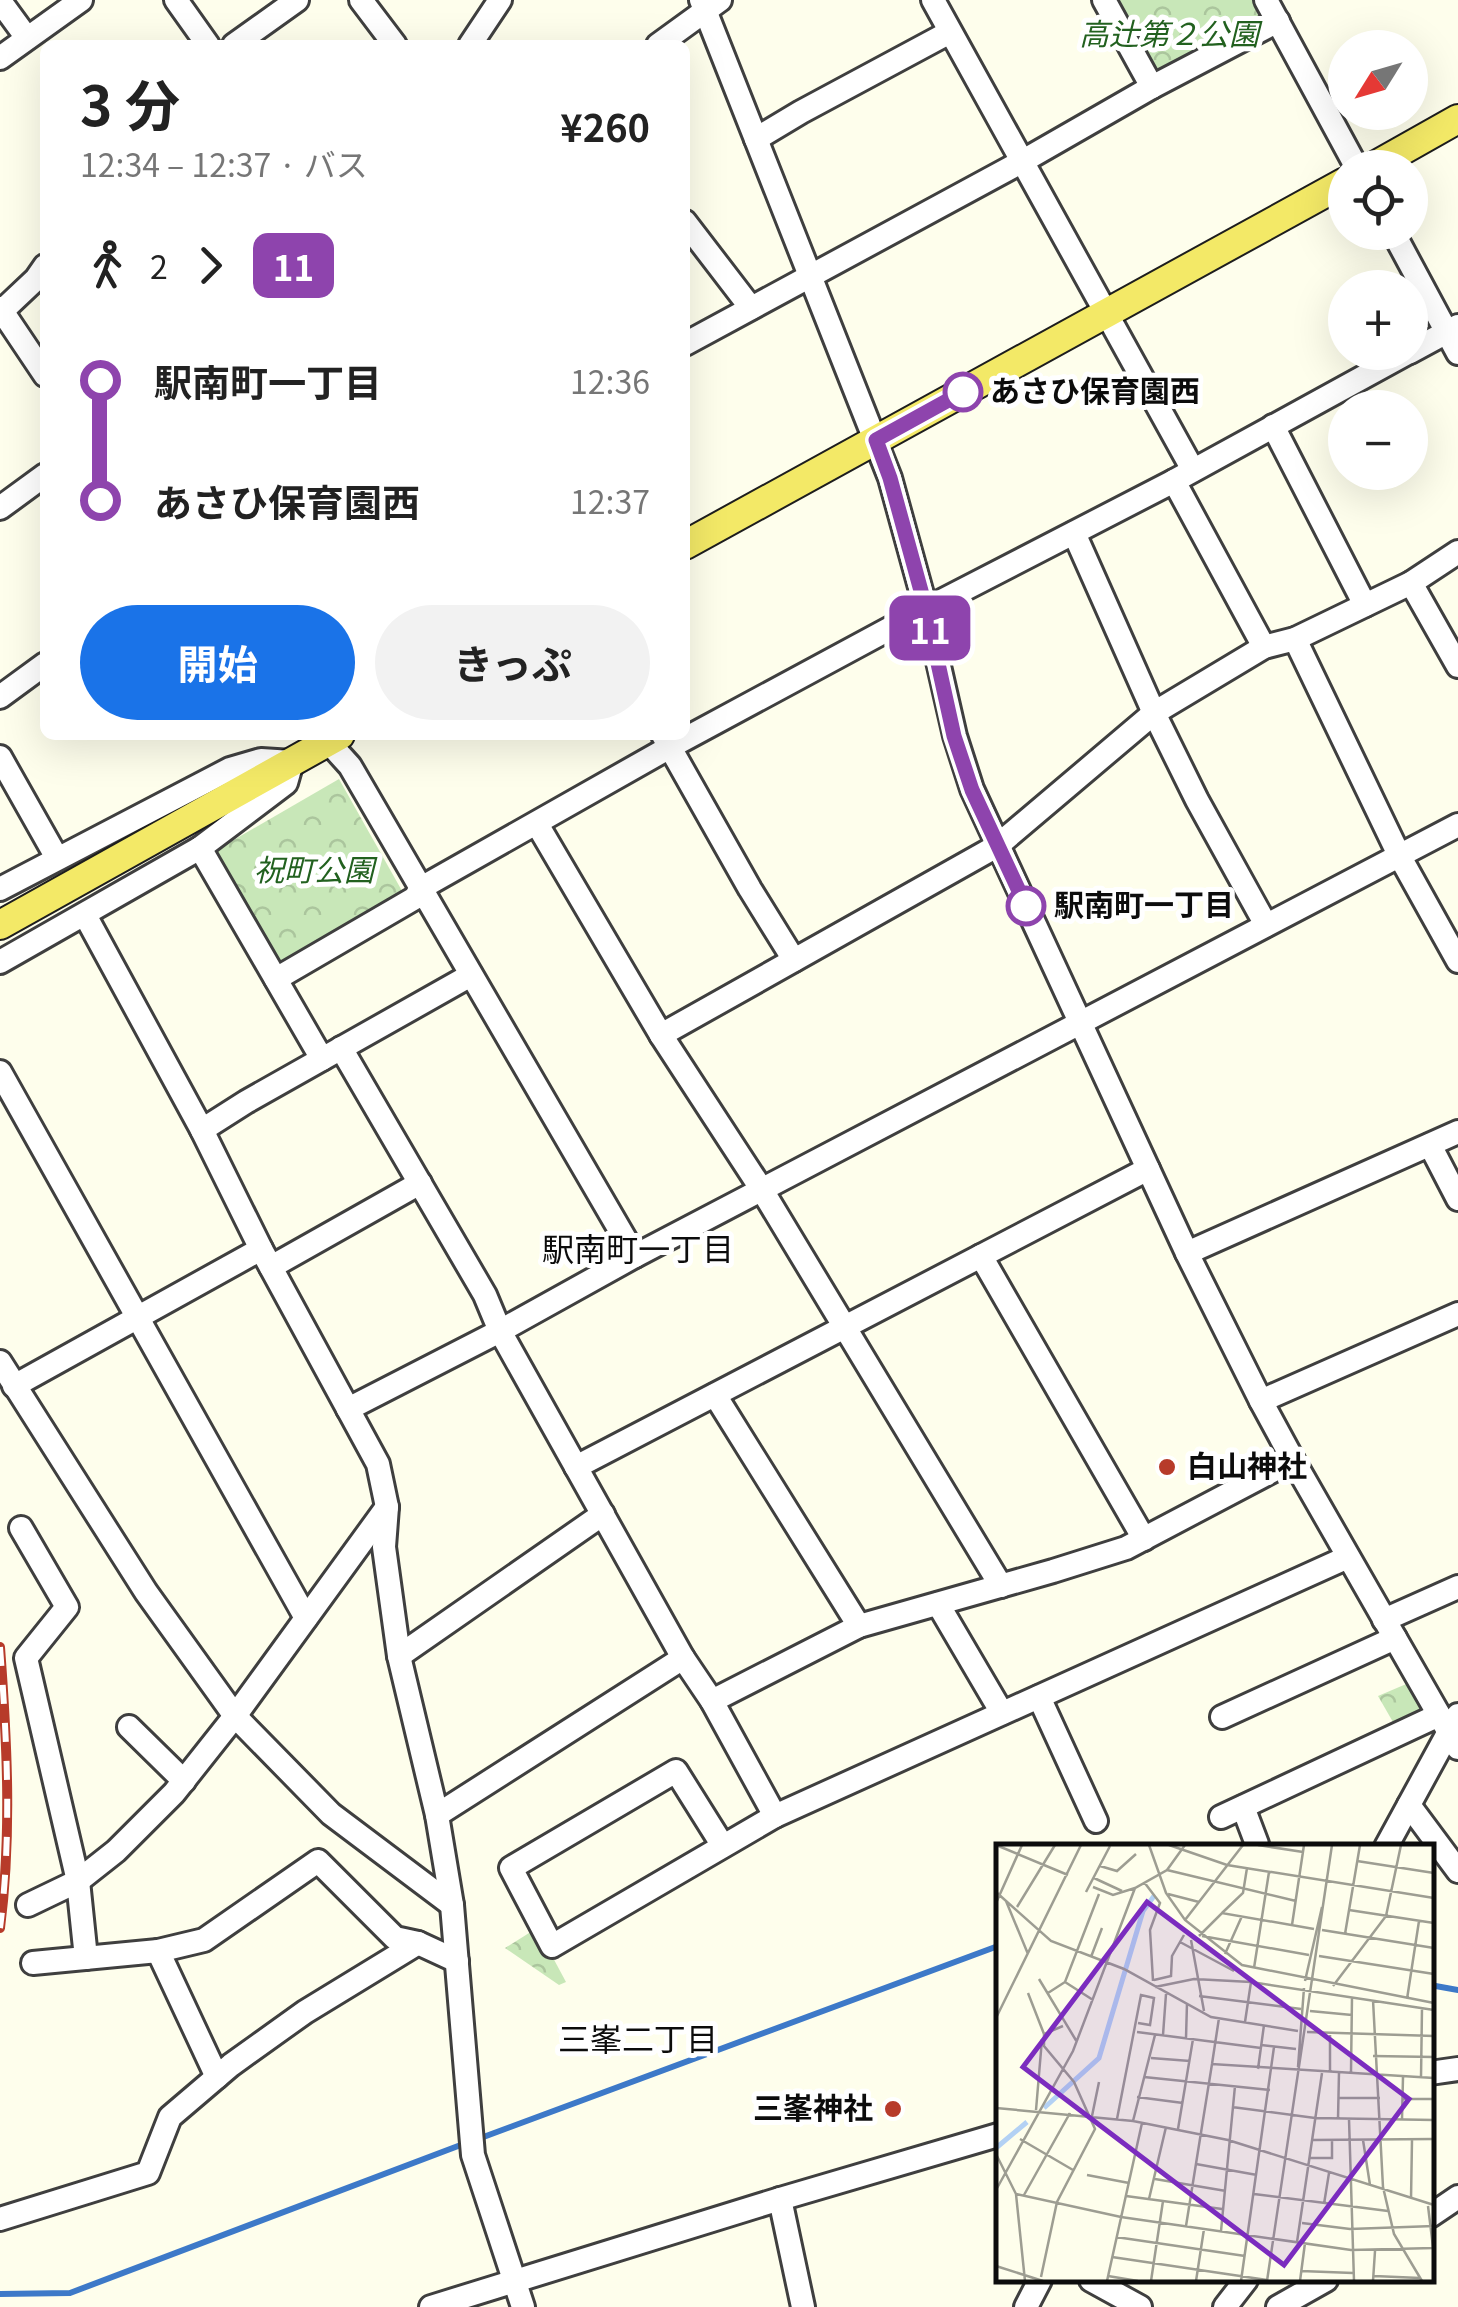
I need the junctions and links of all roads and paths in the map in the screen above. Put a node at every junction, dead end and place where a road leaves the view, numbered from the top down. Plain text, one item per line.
1 (82, 0) edge
2 (176, 0) edge
3 (297, 0) edge
4 (360, 0) edge
5 (500, 0) edge
6 (933, 0) edge
7 (1104, 0) edge
8 (1266, 0) edge
9 (0, 1) edge
10 (709, 4) edge
11 (1278, 21) junction
12 (950, 32) junction
13 (28, 38) junction
14 (204, 40) edge
15 (241, 40) edge
16 (391, 40) edge
17 (473, 40) edge
18 (664, 40) edge
19 (0, 58) edge
20 (1152, 87) junction
21 (1458, 120) edge
22 (756, 139) junction
23 (1347, 150) edge
24 (1404, 150) edge
25 (1023, 161) junction
26 (1328, 191) edge
27 (690, 229) edge
28 (1403, 250) edge
29 (40, 273) edge
30 (810, 276) junction
31 (751, 308) junction
32 (1, 310) edge
33 (1108, 313) junction
34 (1454, 337) edge
35 (690, 341) edge
36 (1428, 346) edge
37 (40, 368) edge
38 (1377, 370) edge
39 (1273, 426) junction
40 (876, 440) junction
41 (1183, 476) junction
42 (40, 479) edge
43 (0, 508) edge
44 (1074, 533) junction
45 (690, 542) edge
46 (1458, 552) edge
47 (1411, 583) junction
48 (1365, 605) junction
49 (926, 609) junction
50 (1295, 639) junction
51 (1264, 648) junction
52 (1458, 666) edge
53 (40, 668) edge
54 (0, 697) edge
55 (1154, 713) junction
56 (690, 729) edge
57 (325, 740) edge
58 (332, 740) edge
59 (666, 741) edge
60 (0, 757) edge
61 (292, 762) junction
62 (537, 824) junction
63 (1458, 825) edge
64 (997, 846) junction
65 (200, 848) junction
66 (1399, 855) junction
67 (57, 858) junction
68 (421, 888) junction
69 (0, 889) edge
70 (85, 915) junction
71 (0, 924) edge
72 (1266, 925) junction
73 (794, 960) junction
74 (1458, 961) edge
75 (0, 962) edge
76 (471, 976) junction
77 (276, 979) junction
78 (1082, 1022) junction
79 (661, 1034) junction
80 (332, 1054) junction
81 (0, 1072) edge
82 (202, 1130) junction
83 (1458, 1132) edge
84 (1430, 1146) junction
85 (1148, 1169) junction
86 (420, 1183) junction
87 (762, 1190) junction
88 (1458, 1200) edge
89 (1187, 1252) junction
90 (635, 1256) junction
91 (980, 1256) junction
92 (266, 1258) junction
93 (1458, 1314) edge
94 (137, 1316) junction
95 (844, 1328) junction
96 (500, 1331) junction
97 (0, 1362) edge
98 (14, 1386) junction
99 (715, 1395) junction
100 (1261, 1401) junction
101 (348, 1409) junction
102 (1292, 1460) junction
103 (576, 1467) junction
104 (386, 1507) junction
105 (603, 1514) junction
106 (21, 1528) dead end
107 (1144, 1538) junction
108 (1348, 1557) junction
109 (1001, 1586) junction
110 (1458, 1587) edge
111 (938, 1604) junction
112 (306, 1618) junction
113 (859, 1626) junction
114 (1390, 1629) junction
115 (399, 1656) junction
116 (683, 1658) junction
117 (1039, 1696) junction
118 (712, 1700) junction
119 (1002, 1713) junction
120 (235, 1716) junction
121 (1222, 1716) dead end
122 (129, 1726) dead end
123 (1451, 1727) edge
124 (184, 1781) junction
125 (1409, 1804) junction
126 (437, 1815) junction
127 (775, 1816) junction
128 (1096, 1821) dead end
129 (1257, 1844) dead end
130 (1388, 1844) edge
131 (723, 1846) junction
132 (1458, 1870) edge
133 (78, 1881) junction
134 (28, 1905) dead end
135 (452, 1906) junction
136 (418, 1943) junction
137 (158, 1951) junction
138 (86, 1958) junction
139 (456, 1961) junction
140 (33, 1964) dead end
141 (1458, 2069) edge
142 (1433, 2073) edge
143 (218, 2077) junction
144 (996, 2136) edge
145 (1458, 2196) edge
146 (780, 2198) junction
147 (1433, 2214) edge
148 (0, 2218) edge
149 (515, 2281) junction
150 (1039, 2282) edge
151 (1095, 2282) edge
152 (1244, 2282) edge
153 (1322, 2282) edge
154 (430, 2307) edge
155 (523, 2307) edge
156 (803, 2307) edge
157 (1026, 2307) edge
158 (1140, 2307) edge
159 (1225, 2307) edge
160 (1278, 2307) edge

1 - 13 street
2 - 14 street
3 - 15 street
4 - 16 street
5 - 17 street
6 - 12 street
7 - 20 street
8 - 11 street
9 - 13 street
10 - 18 street
10 - 22 street
11 - 20 street
11 - 23 street
12 - 22 street
12 - 25 street
13 - 19 street
20 - 25 street
21 - 24 main road
22 - 30 street
25 - 30 street
25 - 33 street
26 - 33 main road
27 - 31 street
28 - 34 street
29 - 32 street
30 - 31 street
30 - 40 street
31 - 35 street
32 - 37 street
33 - 40 main road
33 - 41 street
34 - 36 street
38 - 39 street
39 - 41 street
39 - 48 street
40 - 45 main road
40 - 49 street
41 - 44 street
41 - 51 street
42 - 43 street
44 - 49 street
44 - 55 street
46 - 47 street
47 - 48 street
47 - 52 street
48 - 50 street
49 - 56 street
49 - 64 street
50 - 51 street
50 - 66 street
51 - 55 street
53 - 54 street
55 - 64 street
55 - 72 street
57 - 61 main road
58 - 68 street
59 - 62 street
59 - 73 street
60 - 67 street
61 - 65 street
61 - 67 street
61 - 71 main road
62 - 68 street
62 - 79 street
63 - 66 street
64 - 73 street
64 - 78 street
65 - 70 street
65 - 77 street
66 - 72 street
66 - 74 street
67 - 69 street
68 - 76 street
68 - 77 street
70 - 75 street
70 - 82 street
72 - 78 street
73 - 79 street
76 - 80 street
76 - 90 street
77 - 80 street
78 - 85 street
78 - 87 street
79 - 87 street
80 - 82 street
80 - 86 street
81 - 94 street
82 - 92 street
83 - 84 street
84 - 88 street
84 - 89 street
85 - 89 street
85 - 91 street
86 - 92 street
86 - 96 street
87 - 90 street
87 - 95 street
89 - 100 street
90 - 96 street
91 - 95 street
91 - 107 street
92 - 94 street
92 - 101 street
93 - 100 street
94 - 98 street
94 - 112 street
95 - 99 street
95 - 109 street
96 - 101 street
96 - 103 street
97 - 98 street
98 - 120 street
99 - 103 street
99 - 113 street
100 - 102 street
101 - 104 street
102 - 107 street
102 - 108 street
103 - 105 street
104 - 112 street
104 - 115 street
105 - 115 street
105 - 116 street
106 - 133 street
107 - 109 street
108 - 114 street
108 - 117 street
109 - 111 street
110 - 114 street
111 - 113 street
111 - 119 street
112 - 120 street
113 - 118 street
114 - 121 street
114 - 123 street
115 - 126 street
116 - 118 street
116 - 126 street
117 - 119 street
117 - 128 street
118 - 127 street
119 - 127 street
120 - 124 street
120 - 135 street
122 - 124 street
123 - 125 street
123 - 129 street
124 - 133 street
125 - 130 street
125 - 132 street
126 - 135 street
127 - 131 street
131 - 131 street
133 - 134 street
133 - 138 street
135 - 139 street
136 - 137 street
136 - 139 street
136 - 143 street
137 - 138 street
137 - 143 street
138 - 140 street
139 - 149 street
141 - 142 street
143 - 148 street
144 - 146 street
145 - 147 street
146 - 149 street
146 - 156 street
149 - 154 street
149 - 155 street
150 - 157 street
151 - 158 street
152 - 159 street
153 - 160 street

